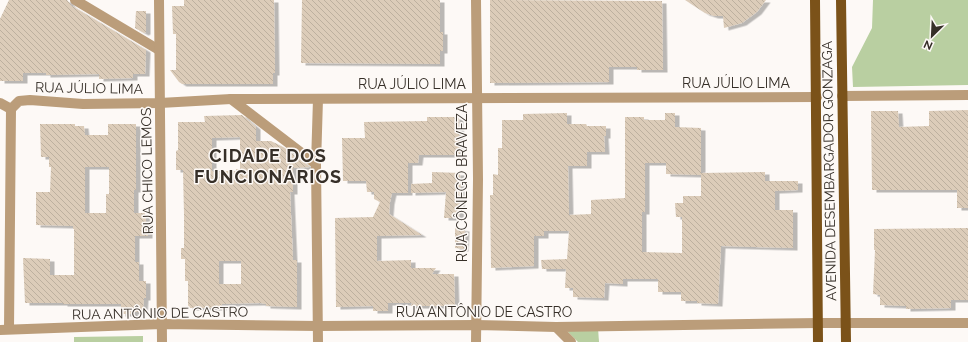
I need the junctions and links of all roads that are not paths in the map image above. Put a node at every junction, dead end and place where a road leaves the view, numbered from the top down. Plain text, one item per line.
1 (75, 0) edge
2 (159, 0) edge
3 (476, 0) edge
4 (815, 0) edge
5 (841, 0) edge
6 (160, 50) junction
7 (968, 95) edge
8 (842, 96) junction
9 (817, 97) junction
10 (476, 98) junction
11 (231, 99) junction
12 (318, 99) junction
13 (0, 103) edge
14 (160, 103) junction
15 (11, 109) junction
16 (316, 164) junction
17 (818, 322) junction
18 (846, 323) junction
19 (968, 323) edge
20 (162, 324) junction
21 (476, 325) junction
22 (318, 326) junction
23 (556, 327) junction
24 (5, 330) edge
25 (162, 342) edge
26 (318, 342) edge
27 (476, 342) edge
28 (571, 342) edge
29 (818, 342) edge
30 (846, 342) edge

1 - 6 street
2 - 6 street, RUA CHICO LEMOS
3 - 10 street, RUA CÔNEGO BRAVEZA
4 - 9 main road, AVENIDA DESEMBARGADOR GONZAGA
5 - 8 main road, AVENIDA DESEMBARGADOR GONZAGA
6 - 14 street, RUA CHICO LEMOS
7 - 8 street
8 - 18 main road, AVENIDA DESEMBARGADOR GONZAGA
9 - 10 street, RUA JÚLIO LIMA
9 - 17 main road, AVENIDA DESEMBARGADOR GONZAGA
10 - 12 street, RUA JÚLIO LIMA
10 - 21 street, RUA CÔNEGO BRAVEZA
11 - 12 street, RUA JÚLIO LIMA
11 - 14 street, RUA JÚLIO LIMA
11 - 16 street
12 - 16 street
13 - 15 street
14 - 15 street, RUA JÚLIO LIMA
14 - 20 street, RUA CHICO LEMOS
15 - 24 street
16 - 22 street
17 - 18 street, RUA ANTÔNIO DE CASTRO
17 - 23 street, RUA ANTÔNIO DE CASTRO
17 - 29 main road, AVENIDA DESEMBARGADOR GONZAGA
18 - 19 street, RUA ANTÔNIO DE CASTRO
18 - 30 main road, AVENIDA DESEMBARGADOR GONZAGA
20 - 22 street, RUA ANTÔNIO DE CASTRO
20 - 24 street, RUA ANTÔNIO DE CASTRO
20 - 25 street, RUA CHICO LEMOS
21 - 22 street, RUA ANTÔNIO DE CASTRO
21 - 23 street, RUA ANTÔNIO DE CASTRO
21 - 27 street, RUA CÔNEGO BRAVEZA
22 - 26 street
23 - 28 street

